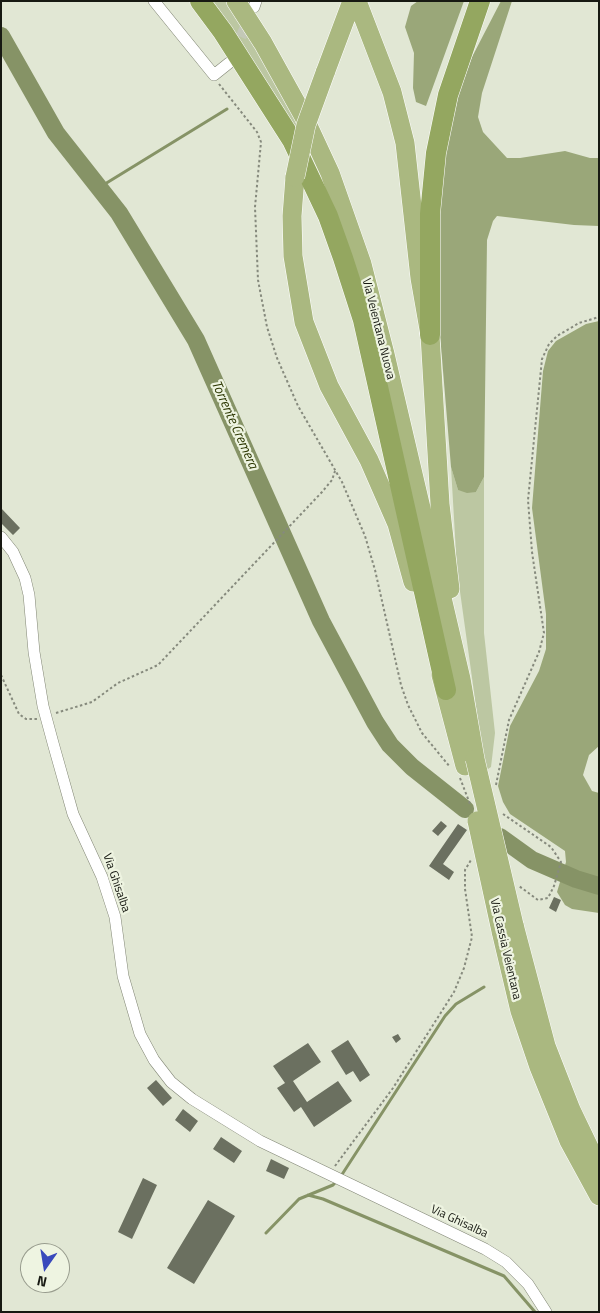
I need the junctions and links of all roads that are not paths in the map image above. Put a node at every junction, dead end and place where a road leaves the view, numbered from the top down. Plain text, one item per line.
1 (154, 1) edge
2 (200, 1) edge
3 (236, 1) edge
4 (352, 1) edge
5 (357, 1) edge
6 (480, 1) edge
7 (229, 63) tunnel mouth
8 (430, 335) junction
9 (1, 537) edge
10 (453, 685) junction
11 (507, 928) junction
12 (599, 1168) edge
13 (599, 1196) edge
14 (546, 1312) edge

1 - 7 street
2 - 10 highway
3 - 10 highway, Via Veientana Nuova
4 - 10 highway, bridge
5 - 8 highway
6 - 8 highway
8 - 10 highway
9 - 14 street, Via Ghisalba
10 - 11 highway, Via Cassia Veientana, bridge
11 - 12 highway, Via Cassia Veientana
11 - 13 highway, Via Cassia Veientana

